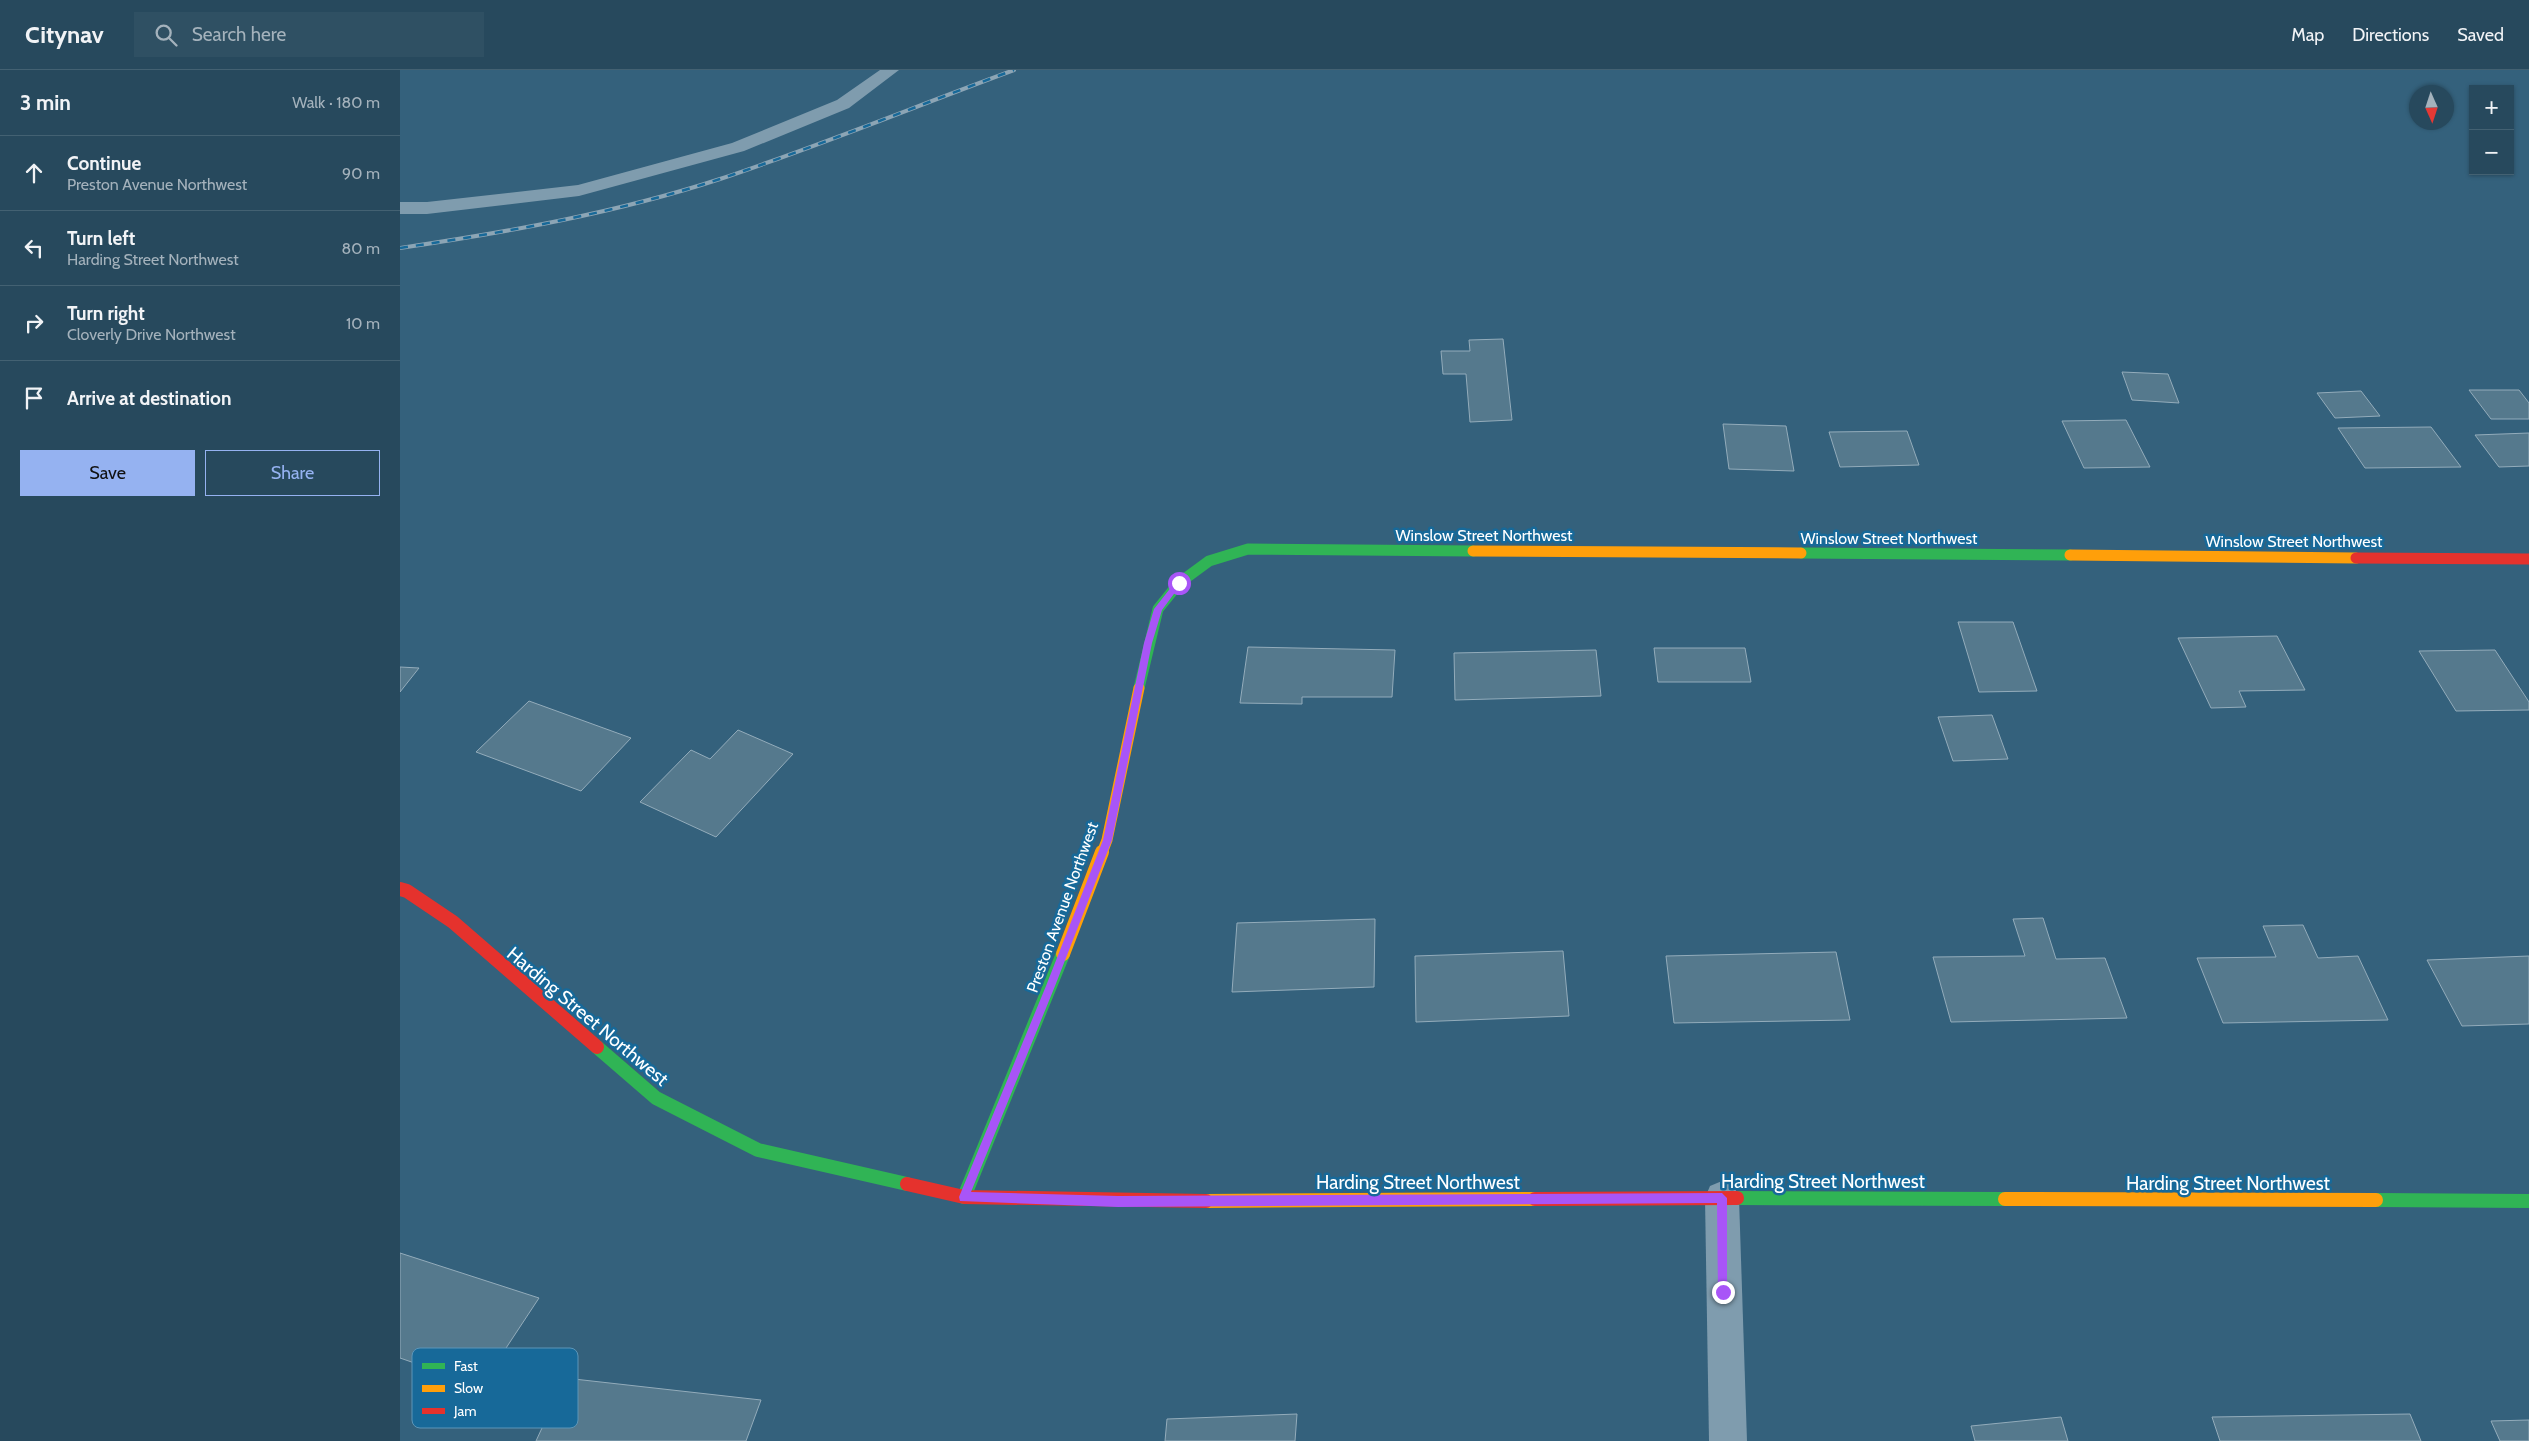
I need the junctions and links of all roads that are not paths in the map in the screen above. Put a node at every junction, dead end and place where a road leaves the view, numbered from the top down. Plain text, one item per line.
1 (891, 70) edge
2 (400, 208) edge
3 (1248, 549) joint
4 (2529, 559) edge
5 (400, 889) edge
6 (964, 1197) junction
7 (1722, 1198) junction
8 (2529, 1201) edge
9 (1728, 1441) edge

1 - 2 street
3 - 4 street, Winslow Street Northwest
3 - 6 street, Preston Avenue Northwest
5 - 6 street, Harding Street Northwest
6 - 7 street, Harding Street Northwest
7 - 8 street, Harding Street Northwest
7 - 9 street

